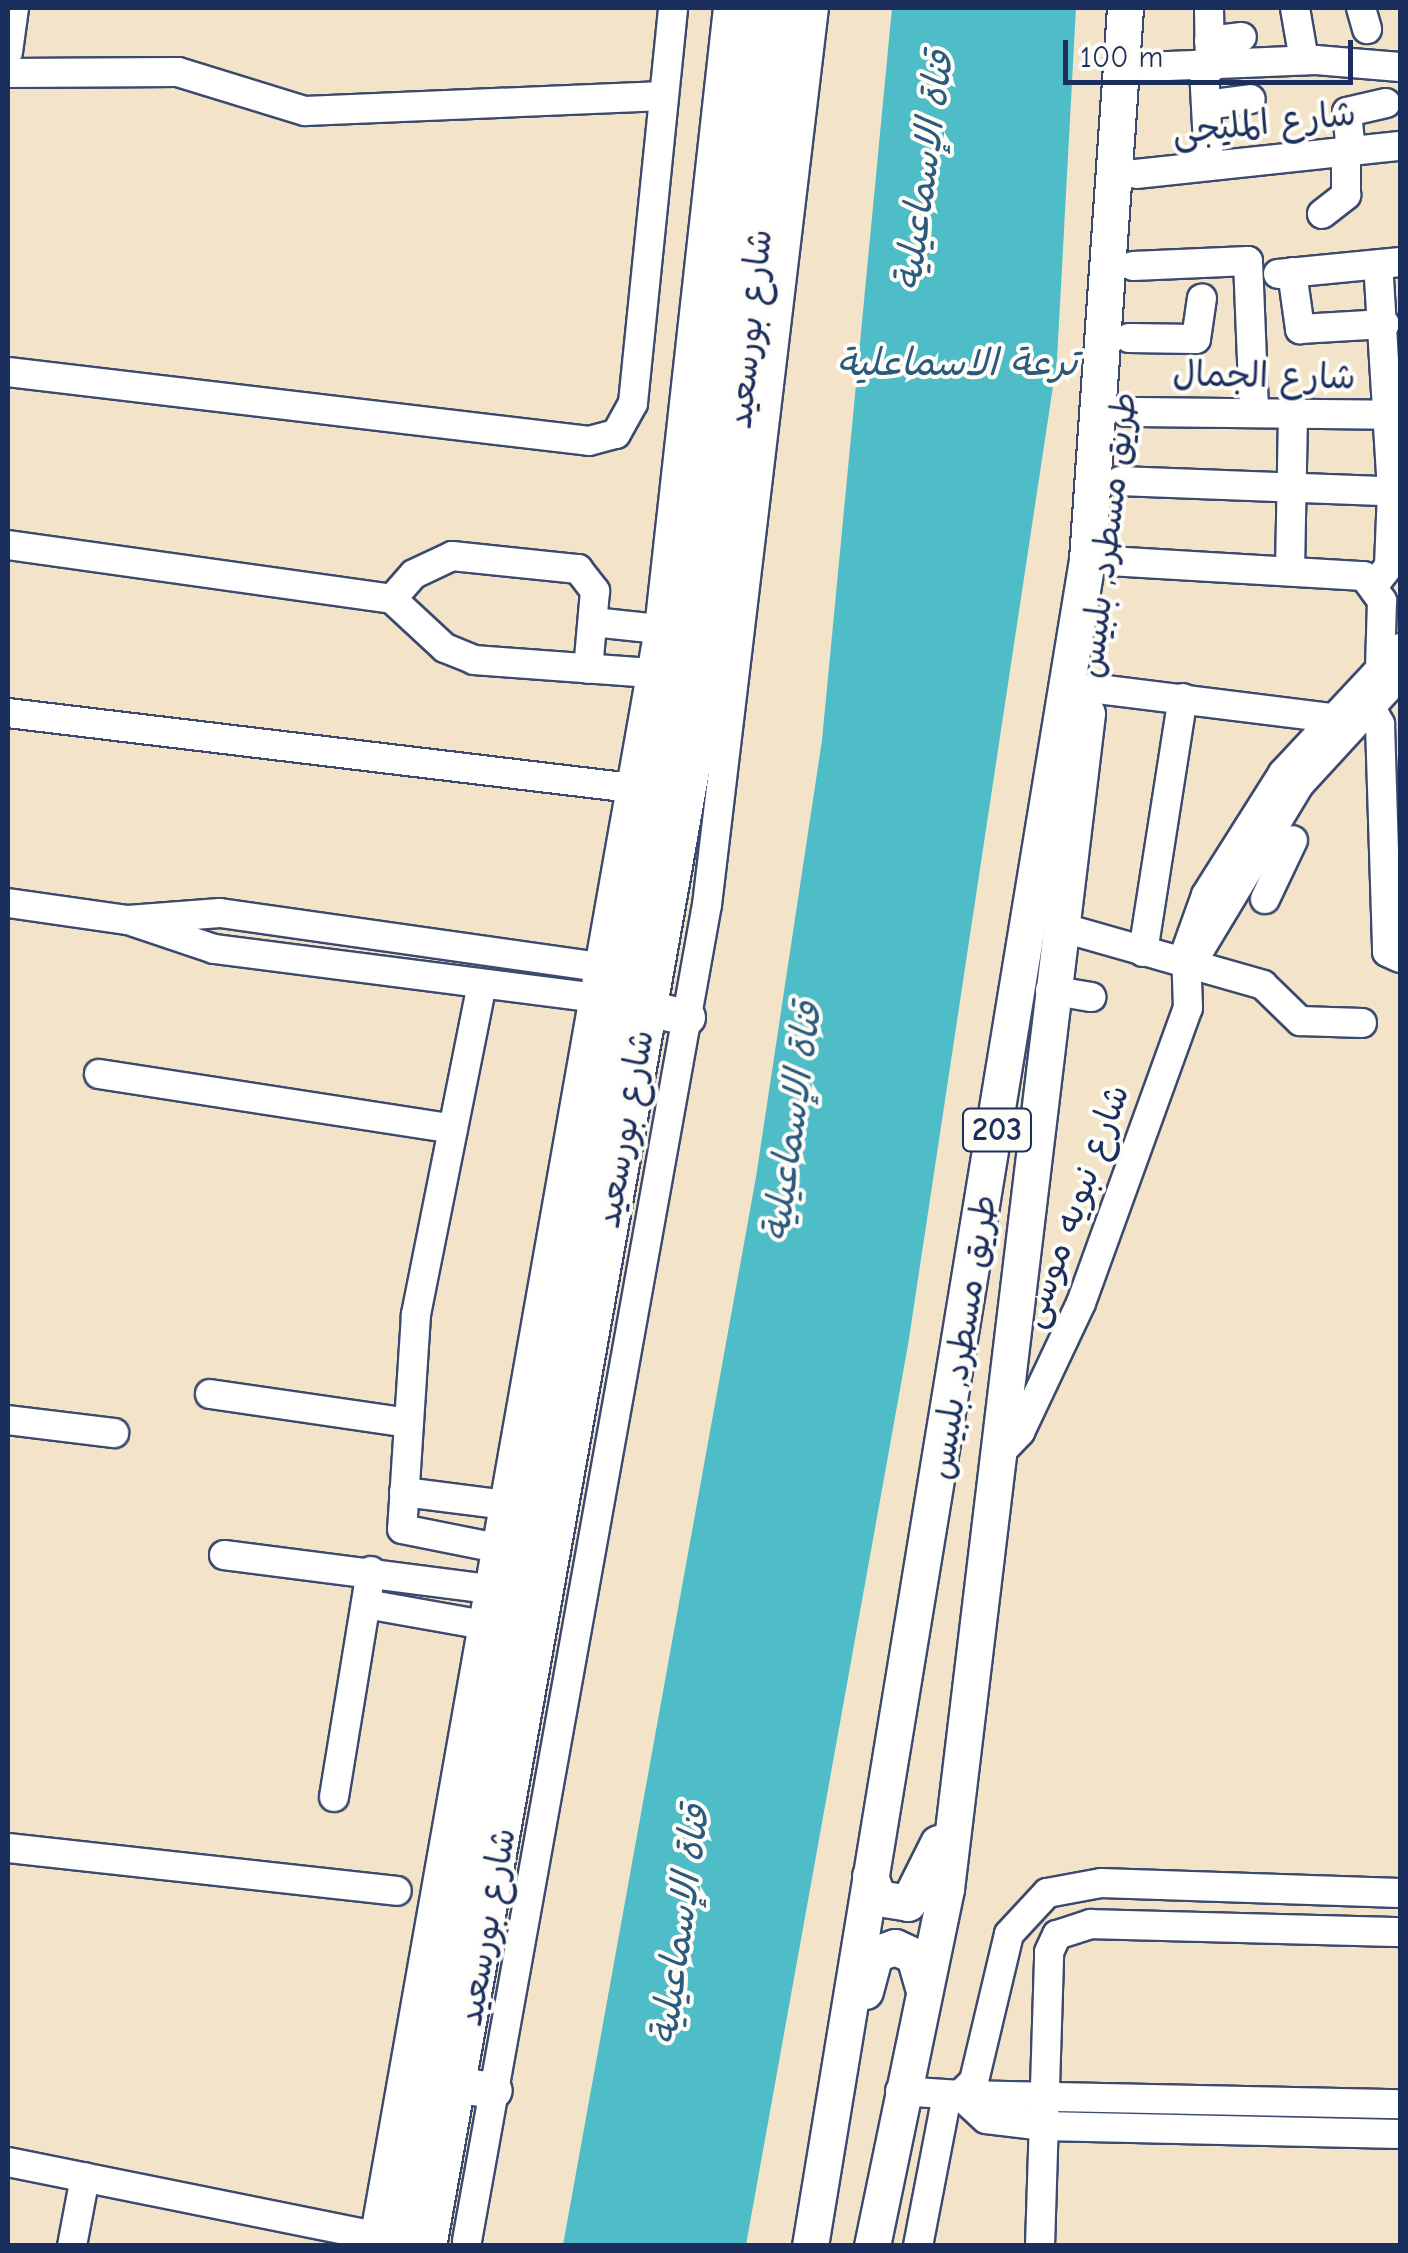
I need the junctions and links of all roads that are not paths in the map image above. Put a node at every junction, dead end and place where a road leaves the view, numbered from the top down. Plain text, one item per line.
1 (14, 8) edge
2 (673, 8) edge
3 (728, 8) edge
4 (752, 8) edge
5 (786, 8) edge
6 (814, 8) edge
7 (1125, 8) edge
8 (1149, 8) edge
9 (1208, 8) edge
10 (1229, 8) edge
11 (1295, 8) edge
12 (1242, 37) dead end
13 (8, 52) edge
14 (1208, 60) junction
15 (1304, 60) junction
16 (1144, 67) junction
17 (1400, 67) edge
18 (8, 73) edge
19 (664, 96) junction
20 (1251, 100) dead end
21 (1386, 102) dead end
22 (1206, 105) junction
23 (1400, 146) edge
24 (1348, 152) junction
25 (1209, 166) junction
26 (1136, 174) junction
27 (1322, 214) dead end
28 (1389, 263) edge
29 (1133, 266) junction
30 (1202, 298) dead end
31 (1385, 324) junction
32 (1129, 338) junction
33 (8, 372) edge
34 (1126, 412) junction
35 (1254, 414) junction
36 (1293, 414) junction
37 (1396, 415) edge
38 (1120, 481) junction
39 (1291, 487) junction
40 (1396, 492) edge
41 (8, 545) edge
42 (1109, 561) junction
43 (1290, 571) junction
44 (1375, 584) junction
45 (392, 600) junction
46 (592, 622) junction
47 (659, 628) junction
48 (1394, 664) edge
49 (588, 669) junction
50 (651, 673) junction
51 (1090, 688) junction
52 (1183, 698) junction
53 (8, 713) edge
54 (1330, 718) junction
55 (1383, 718) edge
56 (631, 788) junction
57 (1391, 798) edge
58 (1293, 840) dead end
59 (1252, 856) junction
60 (1393, 866) edge
61 (1279, 870) junction
62 (1266, 899) dead end
63 (8, 903) edge
64 (128, 920) junction
65 (1394, 925) edge
66 (1060, 927) junction
67 (443, 945) junction
68 (1143, 952) junction
69 (1396, 958) edge
70 (1190, 966) junction
71 (600, 967) junction
72 (438, 979) junction
73 (482, 984) junction
74 (1050, 990) junction
75 (1091, 997) dead end
76 (594, 998) junction
77 (646, 1008) junction
78 (687, 1017) junction
79 (1362, 1023) dead end
80 (99, 1074) dead end
81 (453, 1129) junction
82 (210, 1394) dead end
83 (8, 1420) edge
84 (408, 1424) junction
85 (114, 1433) dead end
86 (996, 1457) junction
87 (404, 1492) junction
88 (505, 1506) junction
89 (497, 1548) junction
90 (224, 1555) dead end
91 (371, 1571) junction
92 (490, 1588) junction
93 (366, 1604) junction
94 (484, 1625) junction
95 (334, 1798) dead end
96 (950, 1821) junction
97 (8, 1848) edge
98 (870, 1876) junction
99 (397, 1891) dead end
100 (1400, 1893) edge
101 (1400, 1932) edge
102 (923, 1988) junction
103 (844, 2046) junction
104 (458, 2085) junction
105 (494, 2090) junction
106 (900, 2091) junction
107 (953, 2096) junction
108 (1042, 2096) junction
109 (1400, 2104) edge
110 (1043, 2126) junction
111 (1400, 2134) edge
112 (8, 2162) edge
113 (85, 2177) junction
114 (467, 2241) dead end
115 (382, 2242) edge
116 (72, 2246) edge
117 (428, 2246) edge
118 (810, 2246) edge
119 (872, 2246) edge
120 (918, 2246) edge
121 (1040, 2246) edge

1 - 13 street
2 - 19 street
3 - 47 street
4 - 115 main road, شارع بورسعيد
5 - 77 main road, شارع بورسعيد
6 - 78 street
7 - 98 main road, طريق مسطرد, بلبيس / 203
8 - 16 main road, طريق مسطرد, بلبيس / 203
9 - 10 street
9 - 14 street
11 - 15 street
12 - 14 street
14 - 15 street
14 - 16 street
14 - 22 street
15 - 17 street
16 - 26 main road, طريق مسطرد, بلبيس / 203
18 - 19 street
19 - 33 street
20 - 22 street
21 - 24 street
22 - 25 street
23 - 24 street, شارع المليجى
24 - 25 street, شارع المليجى
24 - 27 street
25 - 26 street, شارع المليجى
26 - 29 main road, طريق مسطرد, بلبيس / 203
28 - 31 street
28 - 31 street
29 - 32 main road, طريق مسطرد, بلبيس / 203
29 - 35 street
30 - 32 street
31 - 37 street
32 - 34 main road, طريق مسطرد, بلبيس / 203
34 - 35 street, شارع الجمال
34 - 38 main road, طريق مسطرد, بلبيس / 203
35 - 36 street, شارع الجمال
36 - 37 street, شارع الجمال
36 - 39 street
37 - 40 street
38 - 39 street
38 - 42 main road, طريق مسطرد, بلبيس / 203
39 - 40 street
39 - 43 street
40 - 44 street
41 - 45 street
42 - 43 street
42 - 51 main road, طريق مسطرد, بلبيس / 203
43 - 44 street
44 - 48 street
45 - 46 street
45 - 49 street
46 - 47 street
46 - 49 street
47 - 50 street
48 - 54 street, شارع نبويه موسى
48 - 55 street, شارع نبويه موسى
49 - 50 street
50 - 56 street
51 - 52 street
51 - 66 main road, طريق مسطرد, بلبيس / 203
52 - 54 street
52 - 68 street
53 - 56 street
54 - 70 street, شارع نبويه موسى
55 - 57 street
55 - 59 street, شارع نبويه موسى
56 - 71 street
57 - 60 street
58 - 61 street
59 - 61 street
59 - 70 street, شارع نبويه موسى
60 - 65 street
61 - 62 street
63 - 64 street
64 - 67 street
64 - 72 street
65 - 69 street
66 - 68 street
66 - 74 main road, طريق مسطرد, بلبيس / 203
67 - 71 street
67 - 72 street
68 - 70 street
70 - 79 street
70 - 86 street, شارع نبويه موسى
71 - 76 street
72 - 73 street
73 - 76 street
73 - 81 street
74 - 75 street
74 - 86 main road, طريق مسطرد, بلبيس / 203
76 - 88 street
77 - 78 main road
77 - 104 main road, شارع بورسعيد
78 - 105 street
80 - 81 street
81 - 84 street
82 - 84 street
83 - 85 street
84 - 87 street
86 - 96 main road, طريق مسطرد, بلبيس / 203
87 - 88 street
87 - 89 street
88 - 89 street
89 - 92 street
90 - 91 street
91 - 92 street
91 - 93 street
92 - 94 street
93 - 94 street
93 - 95 street
94 - 115 street
96 - 98 main road
96 - 102 main road, طريق مسطرد, بلبيس / 203
97 - 99 street
98 - 103 main road, طريق مسطرد, بلبيس / 203
100 - 107 street
101 - 108 street
102 - 103 main road
102 - 106 main road, طريق مسطرد, بلبيس / 203
103 - 118 main road, طريق مسطرد, بلبيس / 203
104 - 105 main road
104 - 117 main road, شارع بورسعيد
105 - 114 street
106 - 107 street
106 - 119 main road, طريق مسطرد, بلبيس / 203
107 - 108 street
107 - 110 street
107 - 120 street
108 - 109 street
108 - 110 street
110 - 111 street
110 - 121 street
112 - 113 street
113 - 115 street
113 - 116 street

